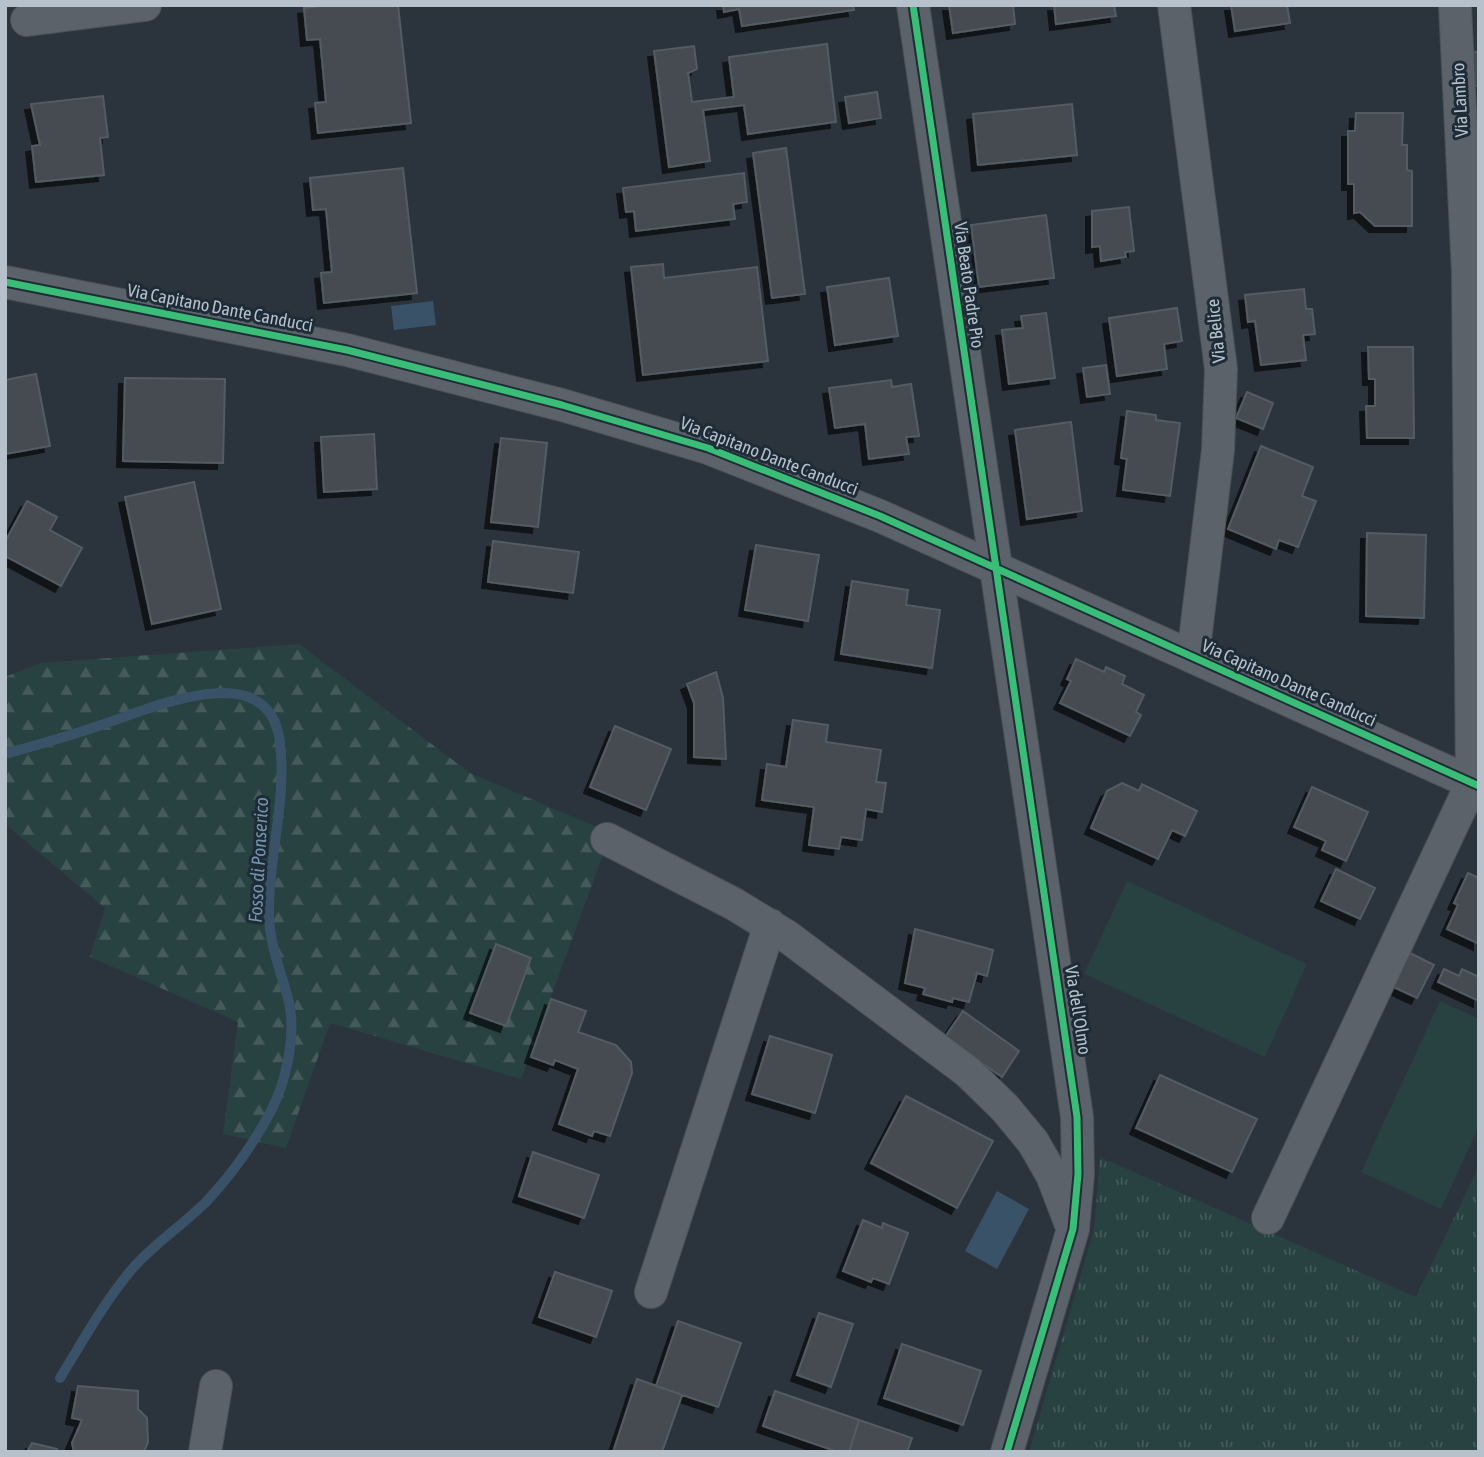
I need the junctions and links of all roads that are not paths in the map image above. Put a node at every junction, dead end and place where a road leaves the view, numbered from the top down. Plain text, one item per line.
1 (145, 5) edge
2 (913, 5) edge
3 (1174, 5) edge
4 (1455, 5) edge
5 (27, 20) dead end
6 (5, 282) edge
7 (994, 568) junction
8 (1193, 657) junction
9 (1476, 784) edge
10 (607, 839) dead end
11 (770, 925) junction
12 (1268, 1218) dead end
13 (1073, 1229) junction
14 (652, 1292) dead end
15 (216, 1386) dead end
16 (205, 1452) edge
17 (1007, 1452) edge

1 - 5 street
2 - 7 street, Via Beato Padre Pio
3 - 8 street, Via Belice
4 - 9 street, Via Lambro
6 - 7 street, Via Capitano Dante Canducci
7 - 8 street, Via Capitano Dante Canducci
7 - 13 street, Via dell'Olmo
8 - 9 street, Via Capitano Dante Canducci
9 - 12 street
10 - 11 street
11 - 13 street
11 - 14 street
13 - 17 street, Via dell'Olmo
15 - 16 street

